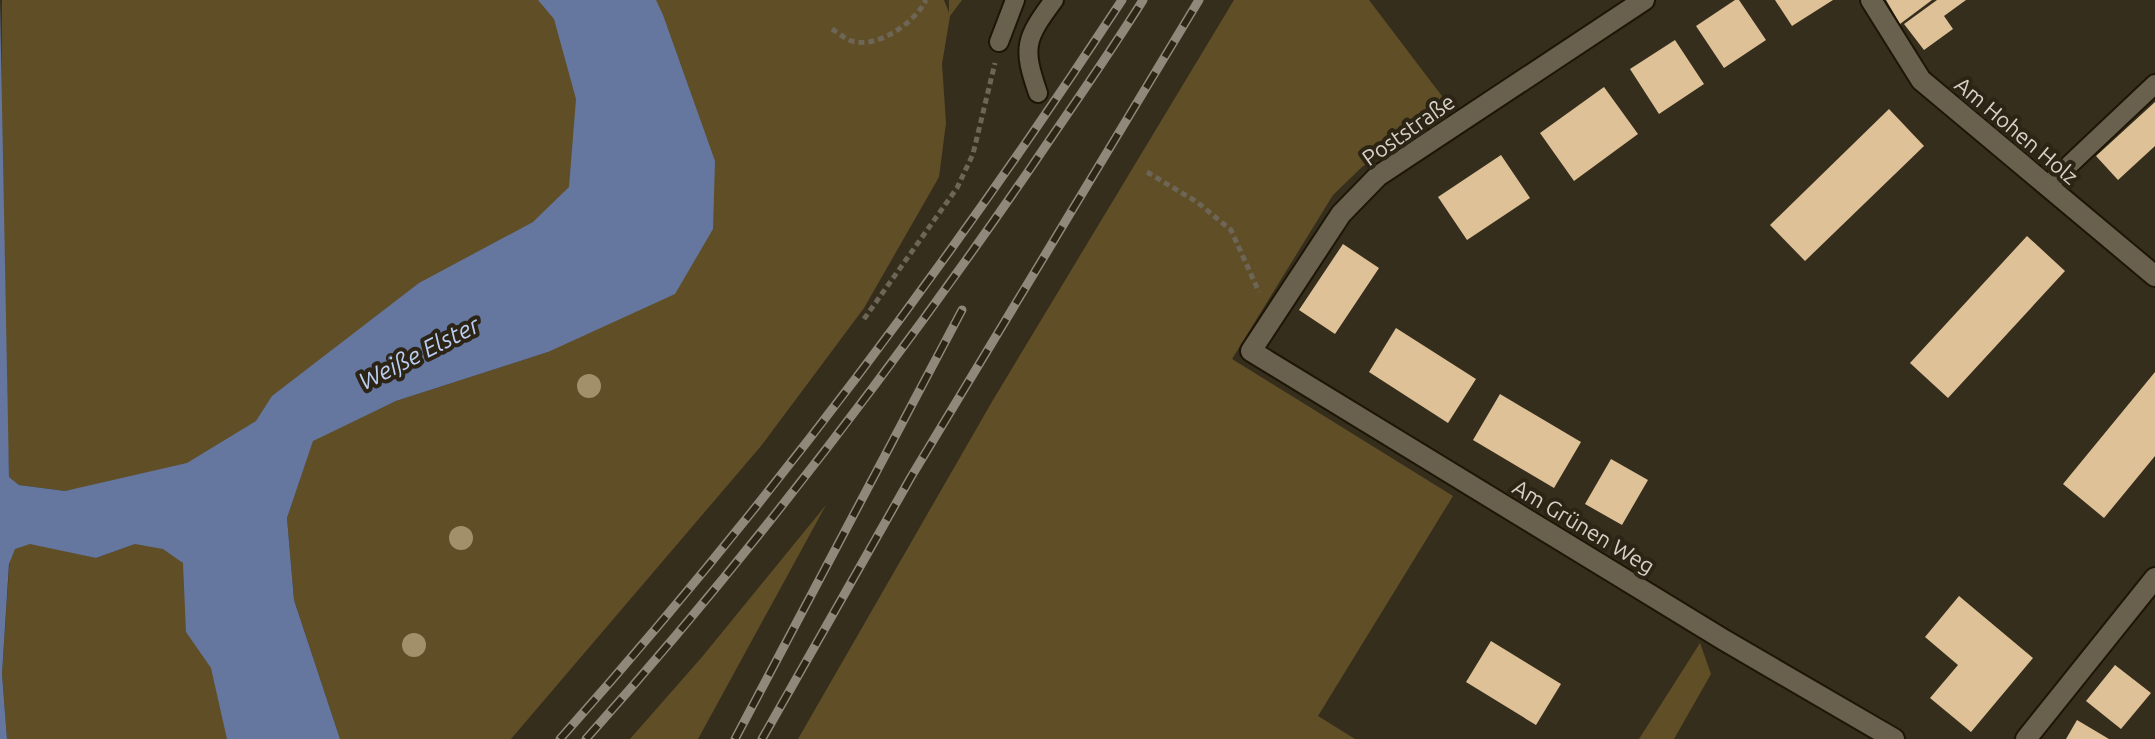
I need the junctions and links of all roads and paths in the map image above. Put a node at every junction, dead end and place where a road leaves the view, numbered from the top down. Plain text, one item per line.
1 (926, 0) edge
2 (1015, 0) edge
3 (1054, 0) edge
4 (1644, 0) edge
5 (1871, 0) edge
6 (832, 29) dead end
7 (999, 42) joint
8 (2155, 84) edge
9 (1038, 93) dead end
10 (1147, 172) dead end
11 (2047, 186) junction
12 (2155, 276) edge
13 (1279, 310) junction
14 (864, 319) dead end
15 (1251, 351) joint
16 (2155, 578) edge
17 (1894, 739) edge
18 (2026, 739) edge

1 - 6 path
2 - 7 lane
3 - 9 lane
4 - 13 street, Poststraße
5 - 11 street, Am Hohen Holz
7 - 14 path
8 - 11 lane
10 - 13 path
11 - 12 street, Am Hohen Holz
13 - 15 street, Poststraße
15 - 17 street, Am Grünen Weg
16 - 18 street

